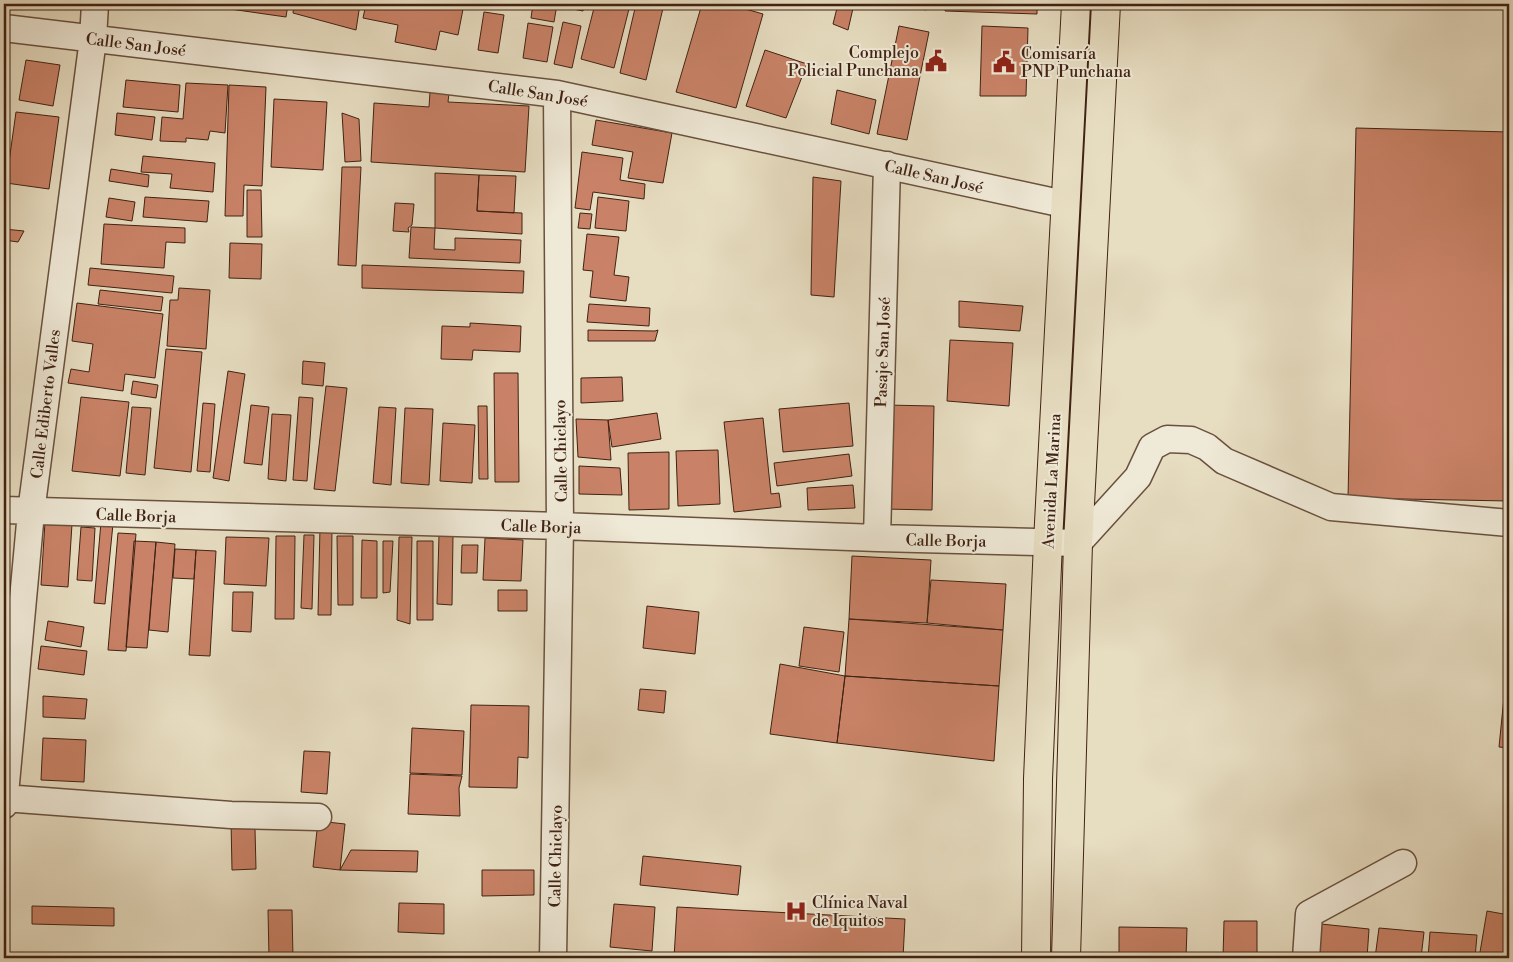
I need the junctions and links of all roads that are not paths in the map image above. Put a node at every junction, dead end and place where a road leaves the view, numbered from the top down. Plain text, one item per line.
1 (95, 4) edge
2 (1076, 4) edge
3 (1106, 4) edge
4 (4, 28) edge
5 (93, 39) junction
6 (556, 94) junction
7 (887, 165) junction
8 (1064, 204) junction
9 (4, 510) edge
10 (31, 512) junction
11 (1509, 523) edge
12 (560, 526) junction
13 (877, 538) junction
14 (1048, 542) junction
15 (1078, 543) junction
16 (4, 798) edge
17 (4, 805) edge
18 (318, 817) dead end
19 (1403, 863) dead end
20 (553, 958) edge
21 (1036, 958) edge
22 (1066, 958) edge
23 (1306, 958) edge

1 - 5 street, Calle Ediberto Valles
2 - 8 main road, Avenida La Marina
3 - 15 main road, Avenida La Marina
4 - 5 street, Calle San José
5 - 6 street, Calle San José
5 - 10 street, Calle Ediberto Valles
6 - 7 street, Calle San José
6 - 12 street, Calle Chiclayo
7 - 8 street, Calle San José
7 - 13 street, Pasaje San José
8 - 14 main road, Avenida La Marina
9 - 10 street, Calle Borja
10 - 12 street, Calle Borja
10 - 16 street, Calle Ediberto Valles
11 - 15 street
12 - 13 street, Calle Borja
12 - 20 street, Calle Chiclayo
13 - 14 street, Calle Borja
14 - 15 street, Calle Borja
14 - 21 main road, Avenida La Marina
15 - 22 main road, Avenida La Marina
16 - 17 street, Calle Ediberto Valles
16 - 18 street
19 - 23 street

